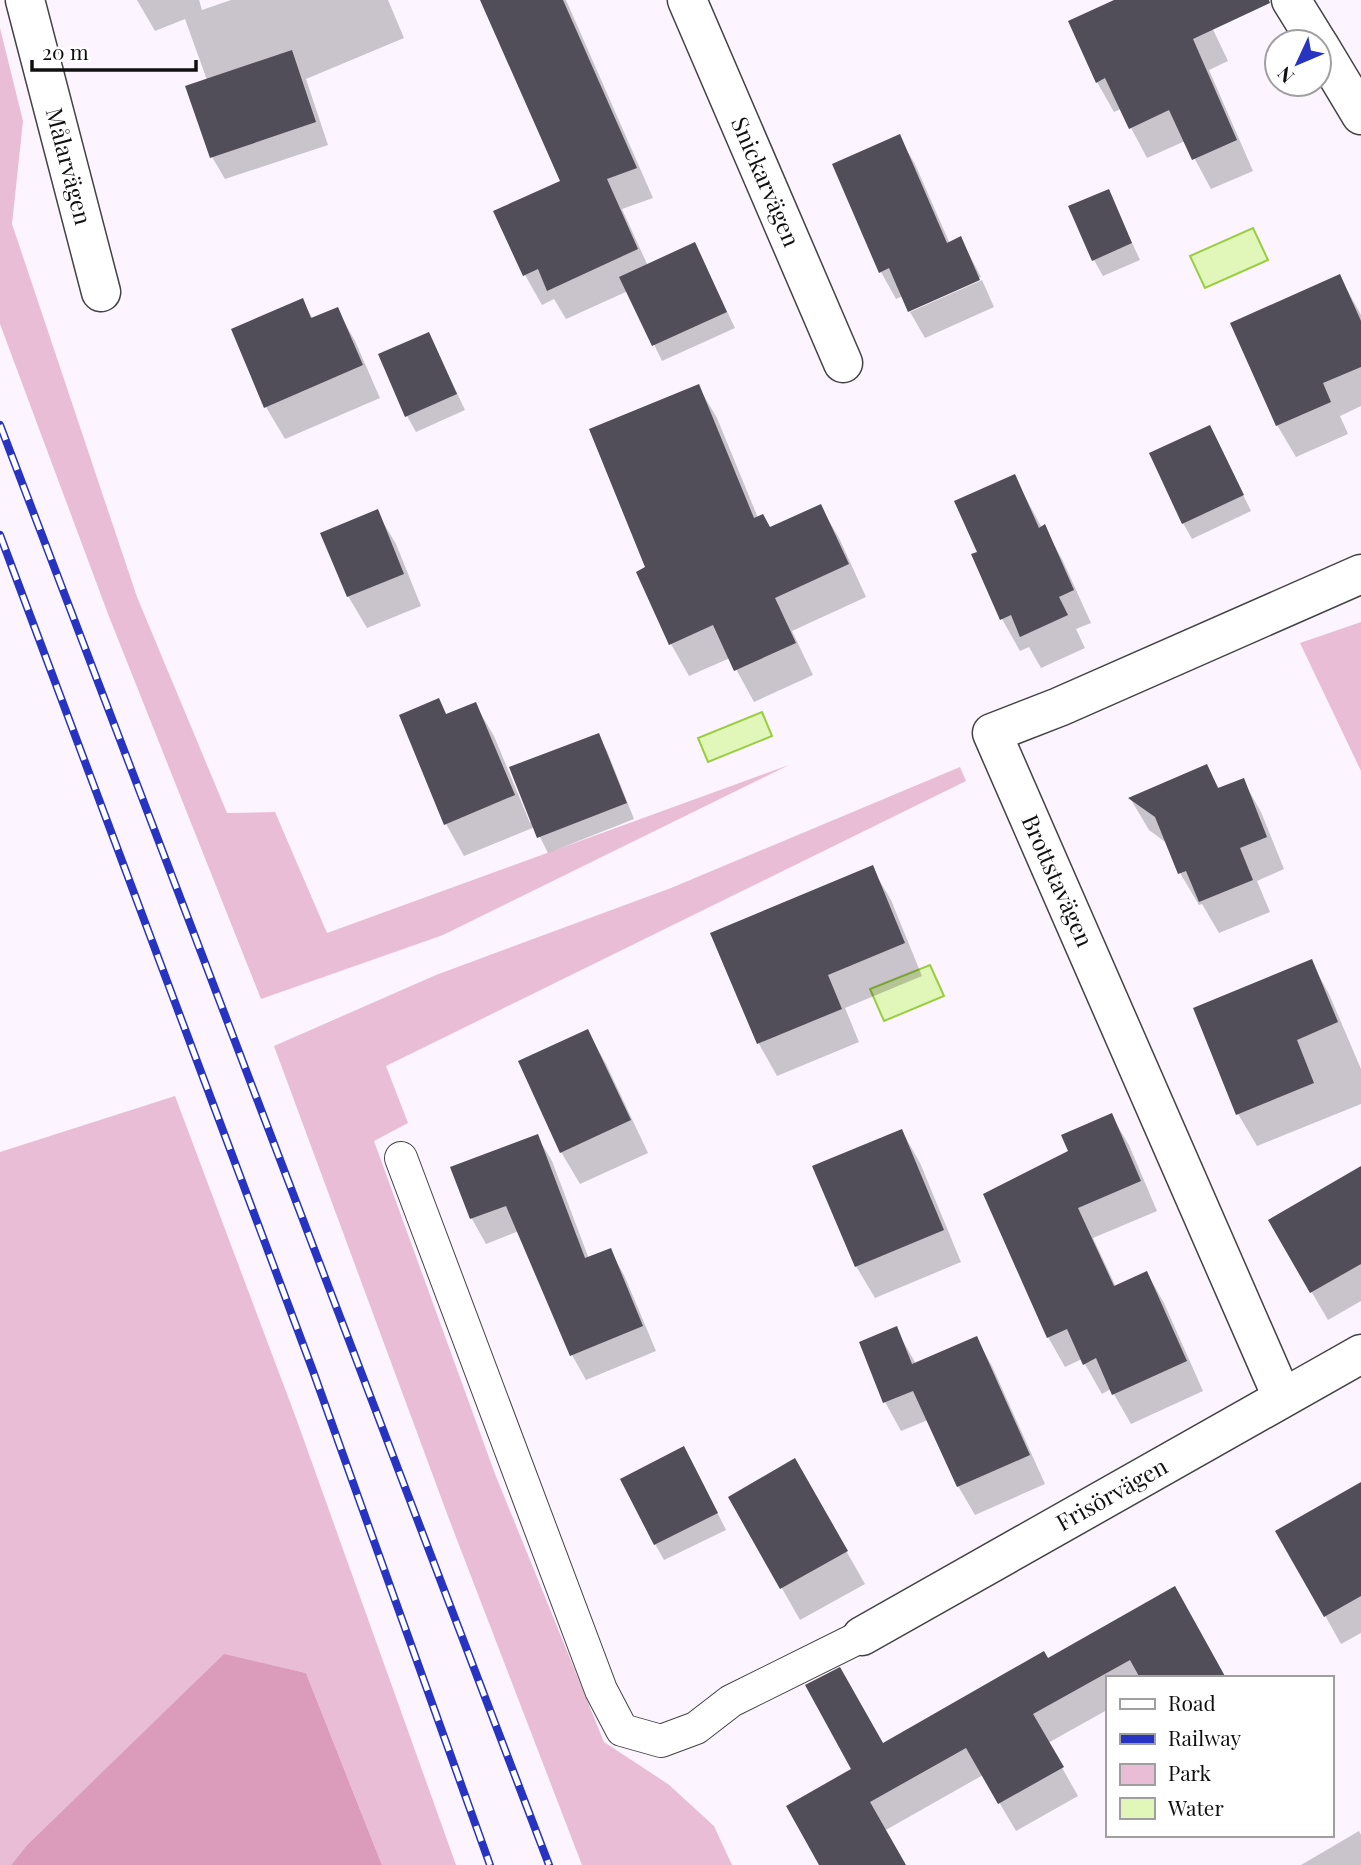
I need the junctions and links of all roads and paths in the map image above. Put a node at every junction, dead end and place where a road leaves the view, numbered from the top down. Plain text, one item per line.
1 (25, 0) edge
2 (687, 0) edge
3 (1291, 0) edge
4 (1308, 28) edge
5 (1333, 69) edge
6 (1361, 115) edge
7 (102, 292) dead end
8 (843, 363) dead end
9 (1361, 574) edge
10 (401, 1158) dead end
11 (1361, 1354) edge
12 (1282, 1397) junction
13 (862, 1636) joint

1 - 7 street, Målarvägen
2 - 8 street, Snickarvägen
3 - 4 street
5 - 6 street
9 - 12 street, Brottstavägen
10 - 13 lane
11 - 12 street, Frisörvägen
12 - 13 street, Frisörvägen

